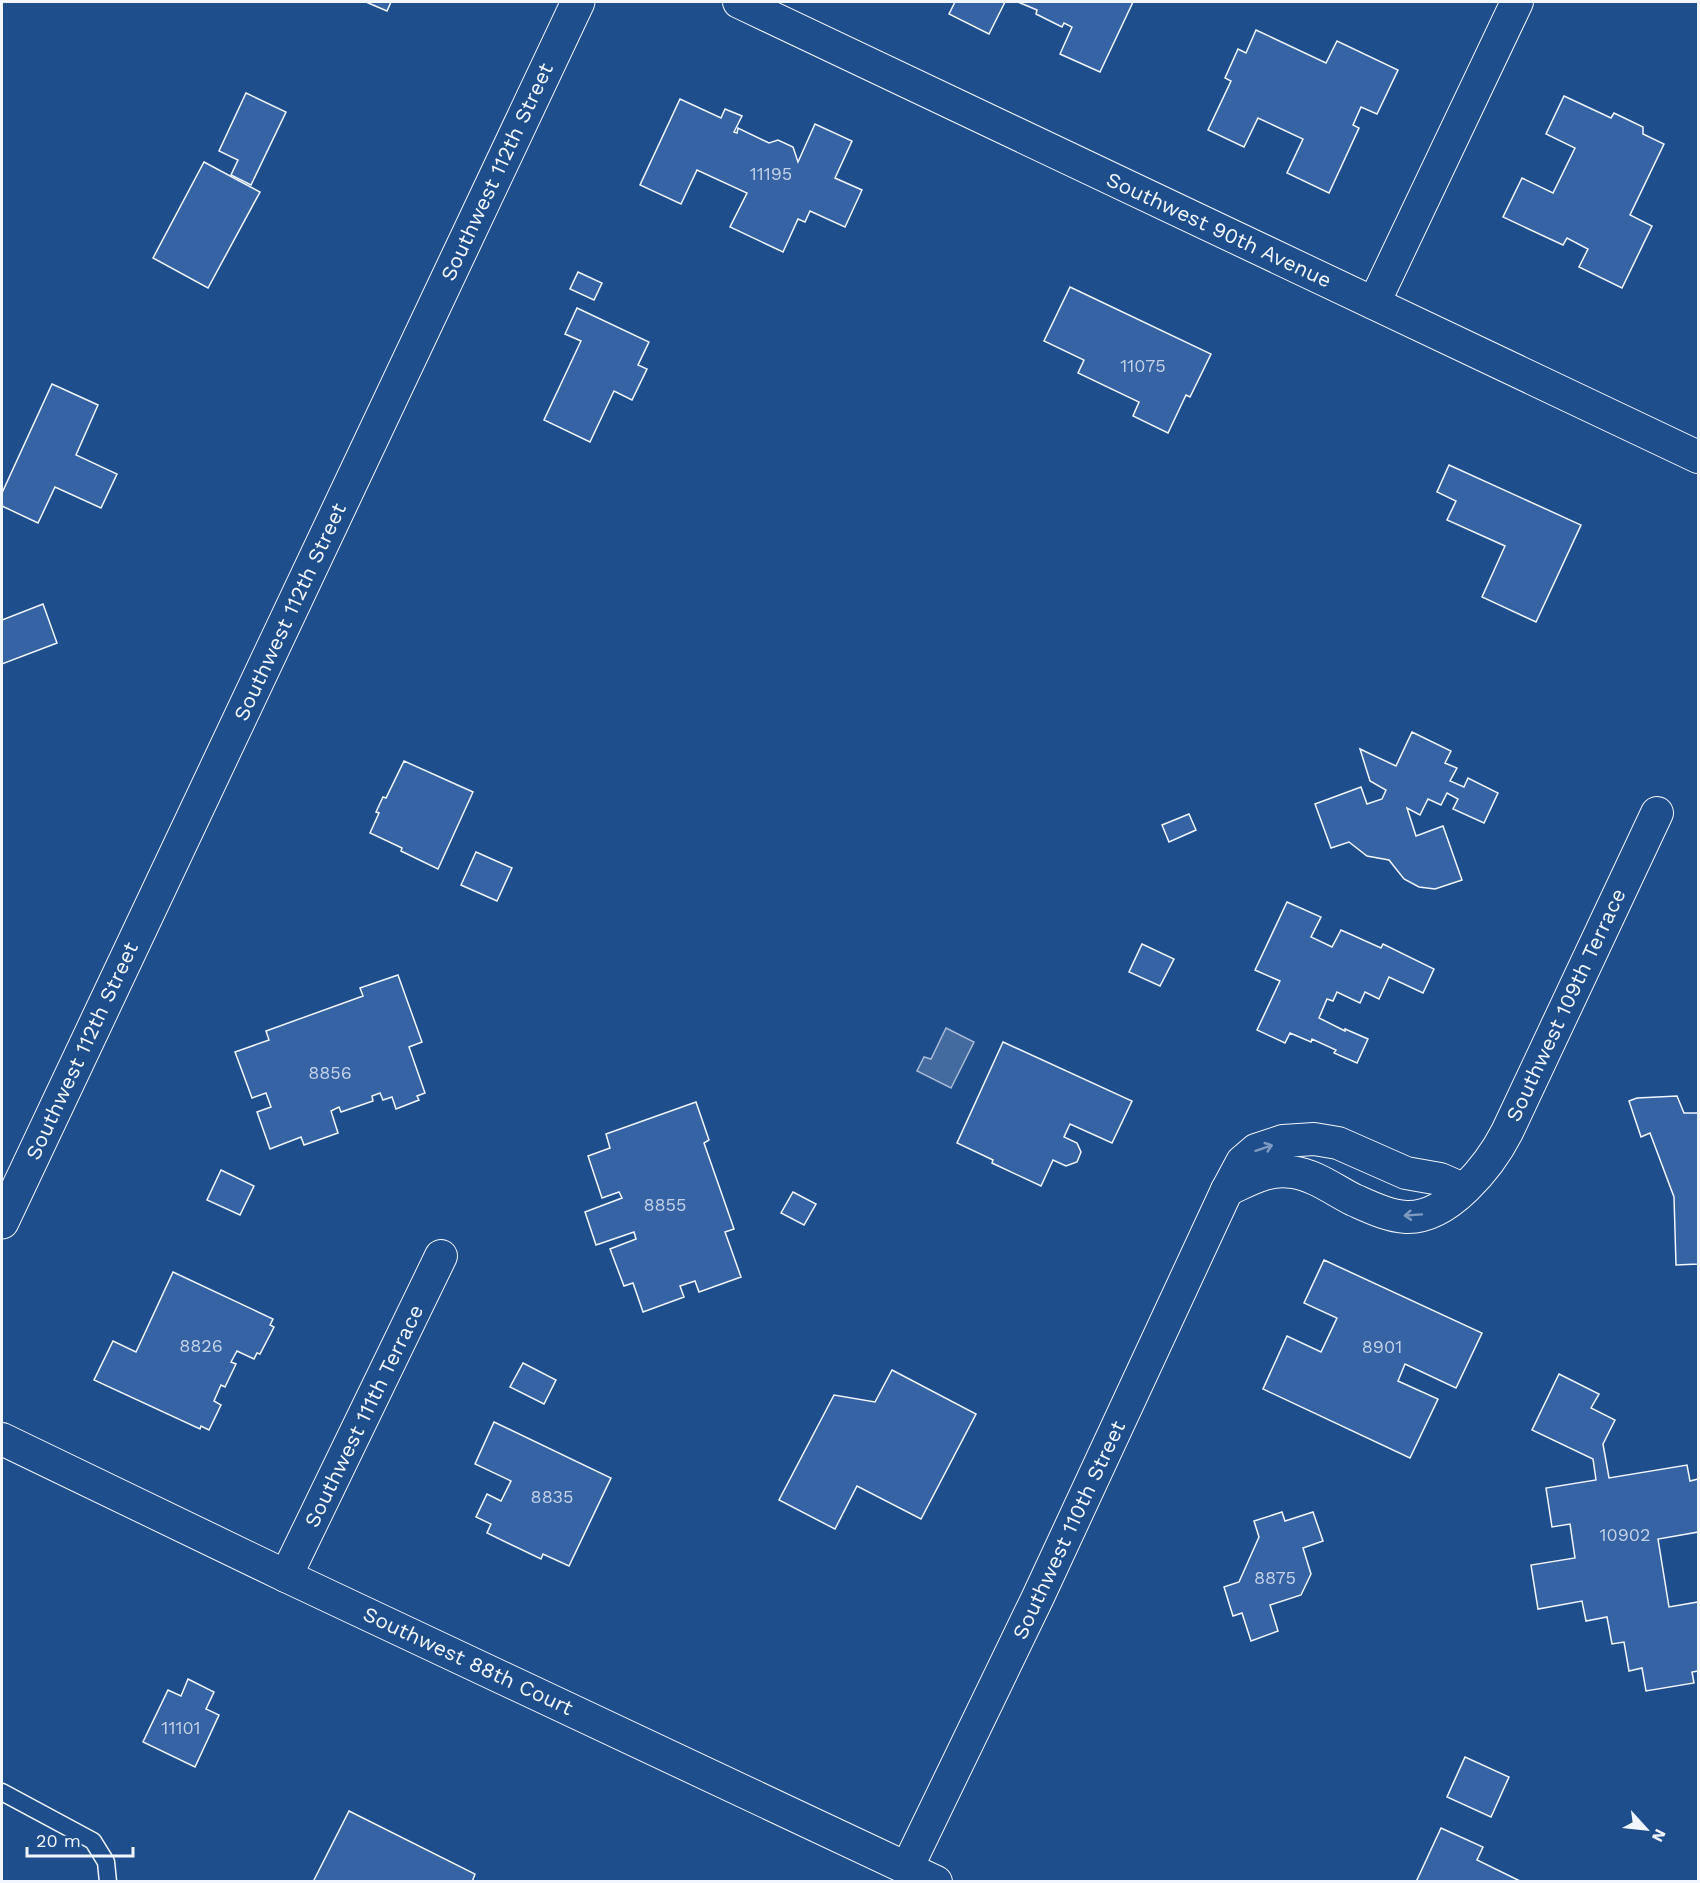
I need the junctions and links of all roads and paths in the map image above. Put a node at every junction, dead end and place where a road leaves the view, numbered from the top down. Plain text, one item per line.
1 (578, 2) edge
2 (739, 2) edge
3 (1517, 2) edge
4 (1374, 303) junction
5 (1698, 457) edge
6 (1657, 813) dead end
7 (1463, 1189) junction
8 (1227, 1190) junction
9 (2, 1222) edge
10 (441, 1256) dead end
11 (2, 1439) edge
12 (286, 1576) junction
13 (2, 1792) edge
14 (907, 1868) junction
15 (108, 1881) edge
16 (936, 1881) edge

1 - 9 main road, Southwest 112th Street
2 - 4 street, Southwest 90th Avenue
3 - 4 street
4 - 5 street, Southwest 90th Avenue
6 - 7 street, Southwest 109th Terrace
7 -> 8 street, Southwest 109th Terrace
8 -> 7 street, Southwest 110th Street
8 - 14 street, Southwest 110th Street
10 - 12 street, Southwest 111th Terrace
11 - 12 street, Southwest 88th Court
12 - 14 street, Southwest 88th Court
13 - 15 lane
14 - 16 street, Southwest 88th Court

